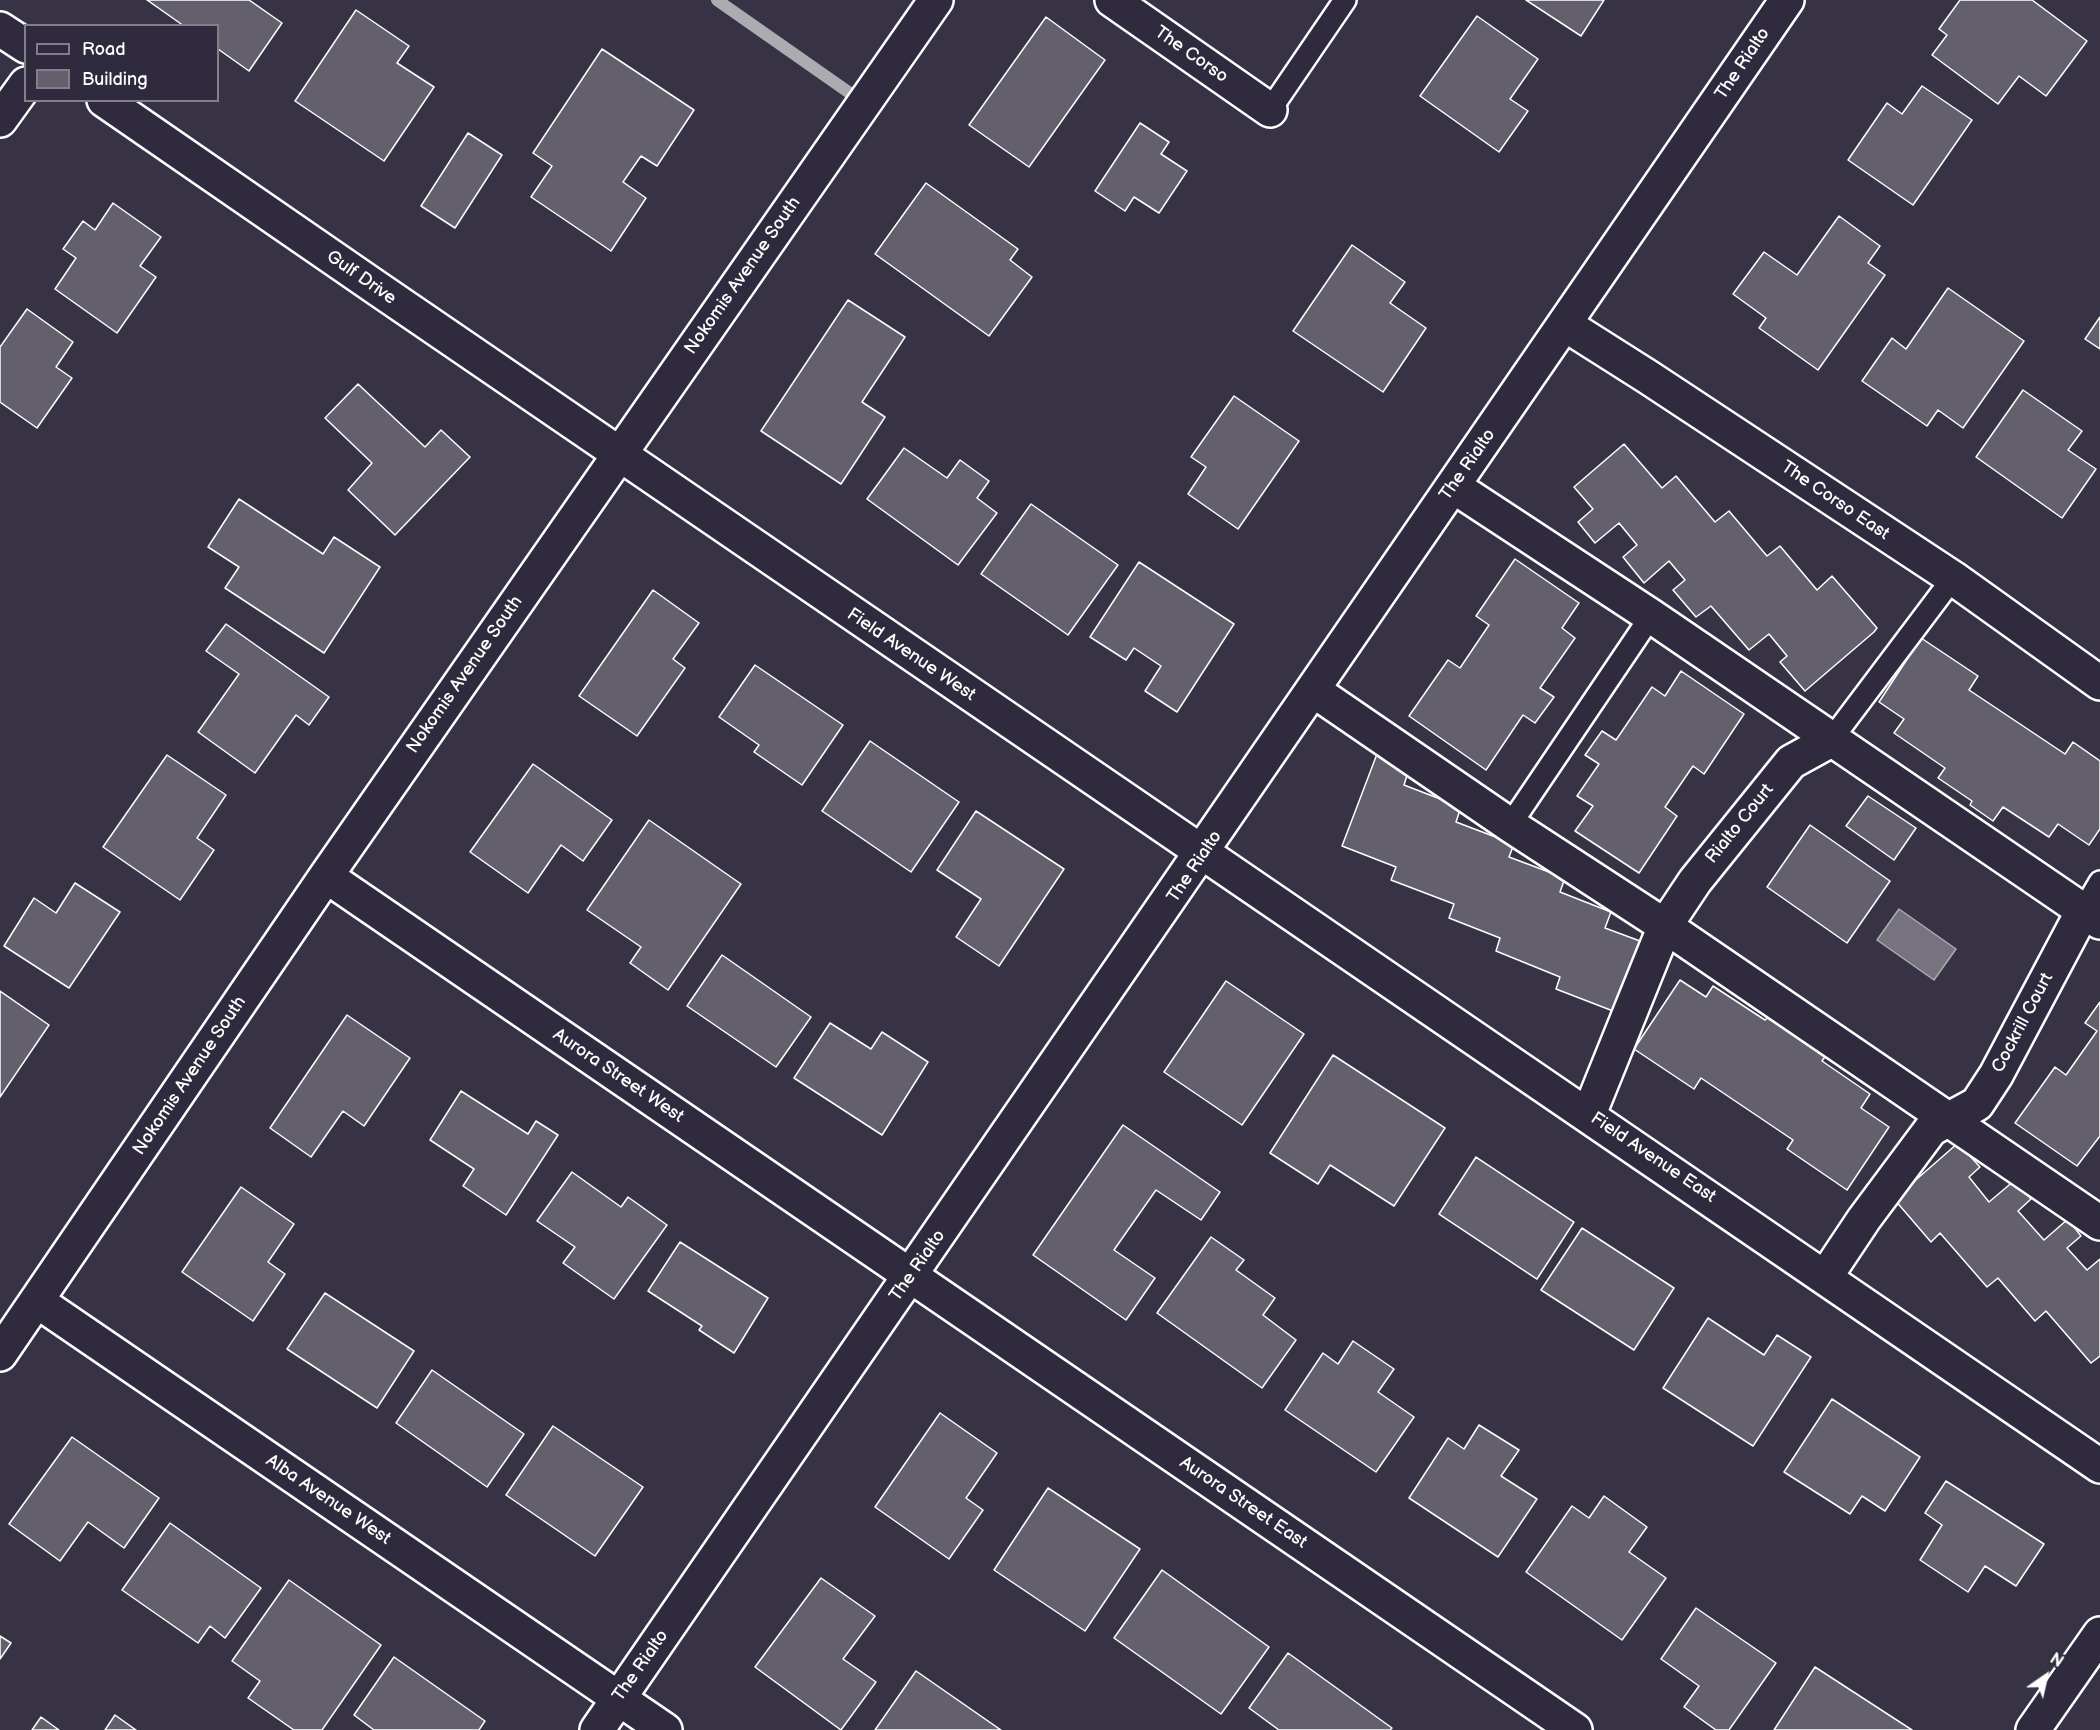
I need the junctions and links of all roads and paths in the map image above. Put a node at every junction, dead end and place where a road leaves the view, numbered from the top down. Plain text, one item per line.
1 (936, 0) edge
2 (1112, 0) edge
3 (1345, 0) edge
4 (1787, 0) edge
5 (0, 29) edge
6 (24, 45) edge
7 (24, 87) edge
8 (107, 102) edge
9 (1270, 110) joint
10 (0, 120) edge
11 (1566, 325) junction
12 (617, 455) junction
13 (1453, 486) junction
14 (1953, 579) junction
15 (1651, 616) junction
16 (2096, 671) edge
17 (1313, 690) junction
18 (1831, 740) junction
19 (1510, 825) junction
20 (1204, 855) junction
21 (326, 876) junction
22 (2100, 882) edge
23 (2092, 916) edge
24 (1665, 926) junction
25 (1588, 1114) junction
26 (1946, 1120) junction
27 (2100, 1223) edge
28 (911, 1276) junction
29 (1826, 1276) junction
30 (37, 1301) junction
31 (0, 1354) edge
32 (2100, 1466) edge
33 (2100, 1634) edge
34 (619, 1698) junction
35 (597, 1730) edge
36 (665, 1730) edge
37 (1575, 1730) edge
38 (2033, 1730) edge

1 - 12 street, Nokomis Avenue South
2 - 9 street, The Corso
3 - 9 lane
4 - 11 street, The Rialto
5 - 6 street
7 - 10 street
8 - 12 street, Gulf Drive
11 - 13 street, The Rialto
11 - 14 street, The Corso East
12 - 20 street, Field Avenue West
12 - 21 street, Nokomis Avenue South
13 - 15 street
13 - 17 street, The Rialto
14 - 16 street, The Corso East
14 - 18 lane
15 - 18 street
15 - 19 lane
17 - 19 street
17 - 20 street, The Rialto
18 - 23 street
18 - 24 street, Rialto Court
19 - 24 street
20 - 25 street, Field Avenue East
20 - 28 street, The Rialto
21 - 28 street, Aurora Street West
21 - 30 street, Nokomis Avenue South
22 - 23 lane
23 - 26 street, Cockrill Court
24 - 25 street, Rialto Court
24 - 26 street
25 - 29 street, Field Avenue East
26 - 27 street
26 - 29 street, Cockrill Court
28 - 34 street, The Rialto
28 - 37 street, Aurora Street East
29 - 32 street, Field Avenue East
30 - 31 street, Nokomis Avenue South
30 - 34 street, Alba Avenue West
33 - 38 street
34 - 35 street, The Rialto
34 - 36 street, Alba Avenue West

